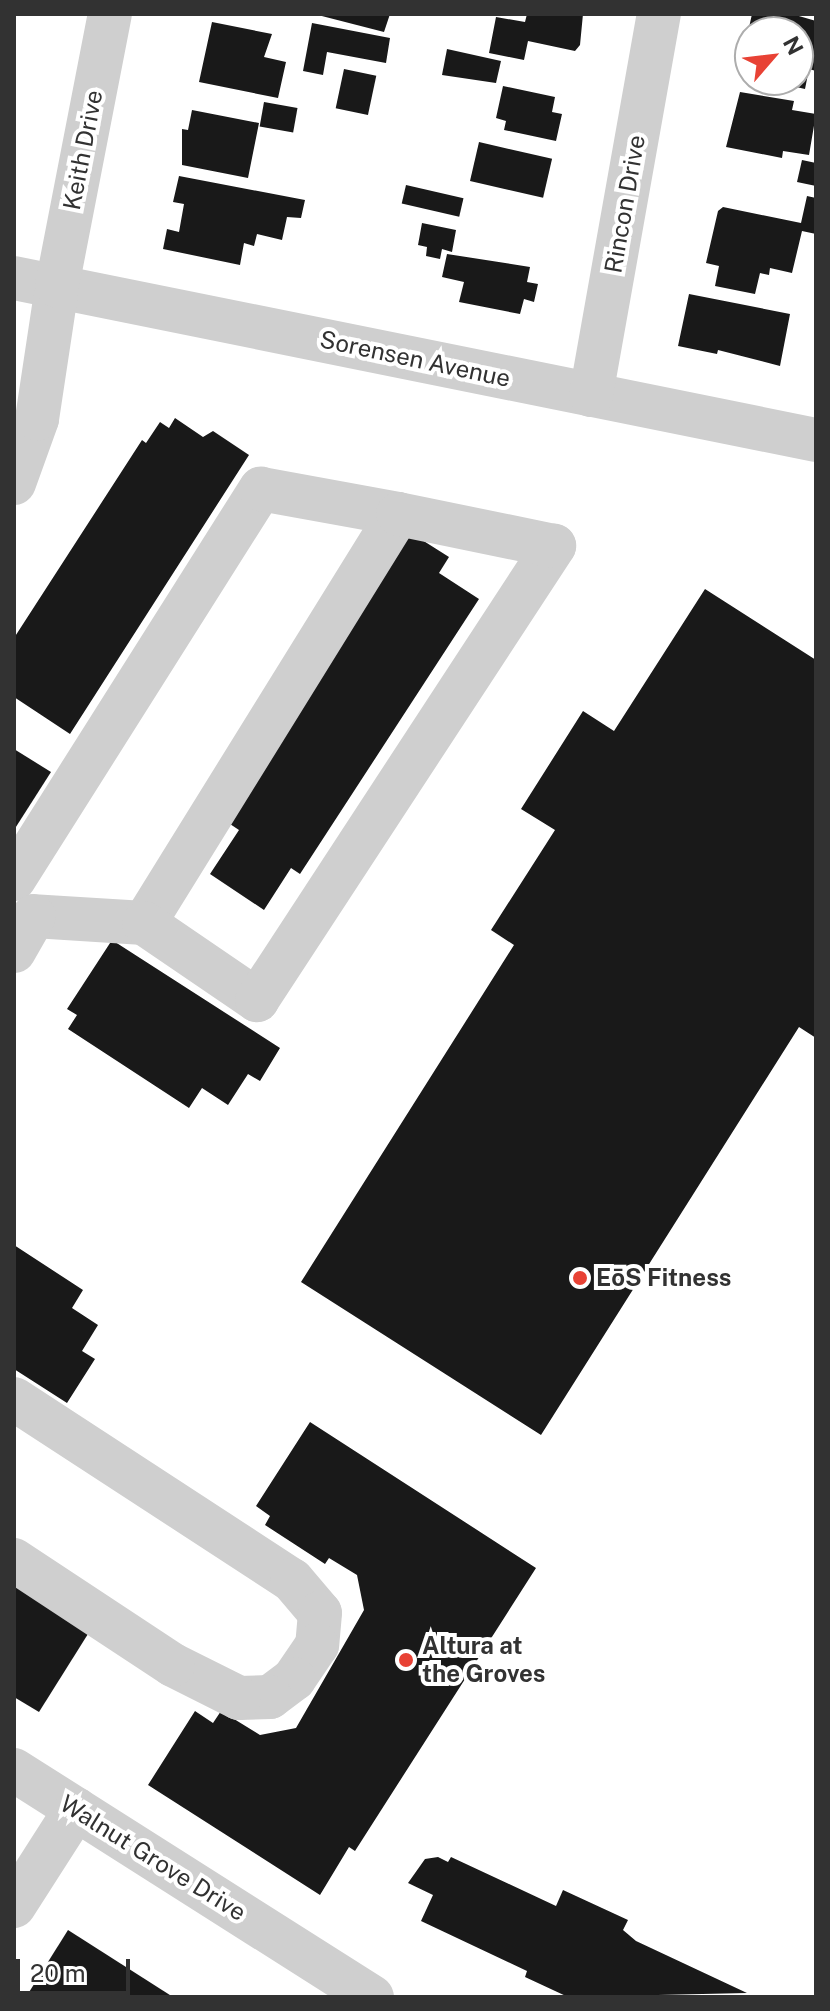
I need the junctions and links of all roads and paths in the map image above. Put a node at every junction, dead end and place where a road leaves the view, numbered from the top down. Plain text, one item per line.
1 (110, 14) edge
2 (659, 14) edge
3 (14, 278) edge
4 (57, 286) junction
5 (591, 395) junction
6 (816, 440) edge
7 (14, 483) edge
8 (398, 514) junction
9 (19, 907) edge
10 (144, 923) junction
11 (14, 1399) edge
12 (14, 1560) edge
13 (14, 1770) edge
14 (76, 1809) junction
15 (14, 1906) edge
16 (372, 1997) edge

1 - 4 street, Keith Drive
2 - 5 street, Rincon Drive
3 - 4 street, Sorensen Avenue
4 - 5 street, Sorensen Avenue
4 - 7 street, Keith Drive
5 - 6 street, Sorensen Avenue
8 - 9 street
8 - 10 street
8 - 10 street
9 - 10 street
11 - 12 street
13 - 14 street, Walnut Grove Drive
14 - 15 street
14 - 16 street, Walnut Grove Drive

